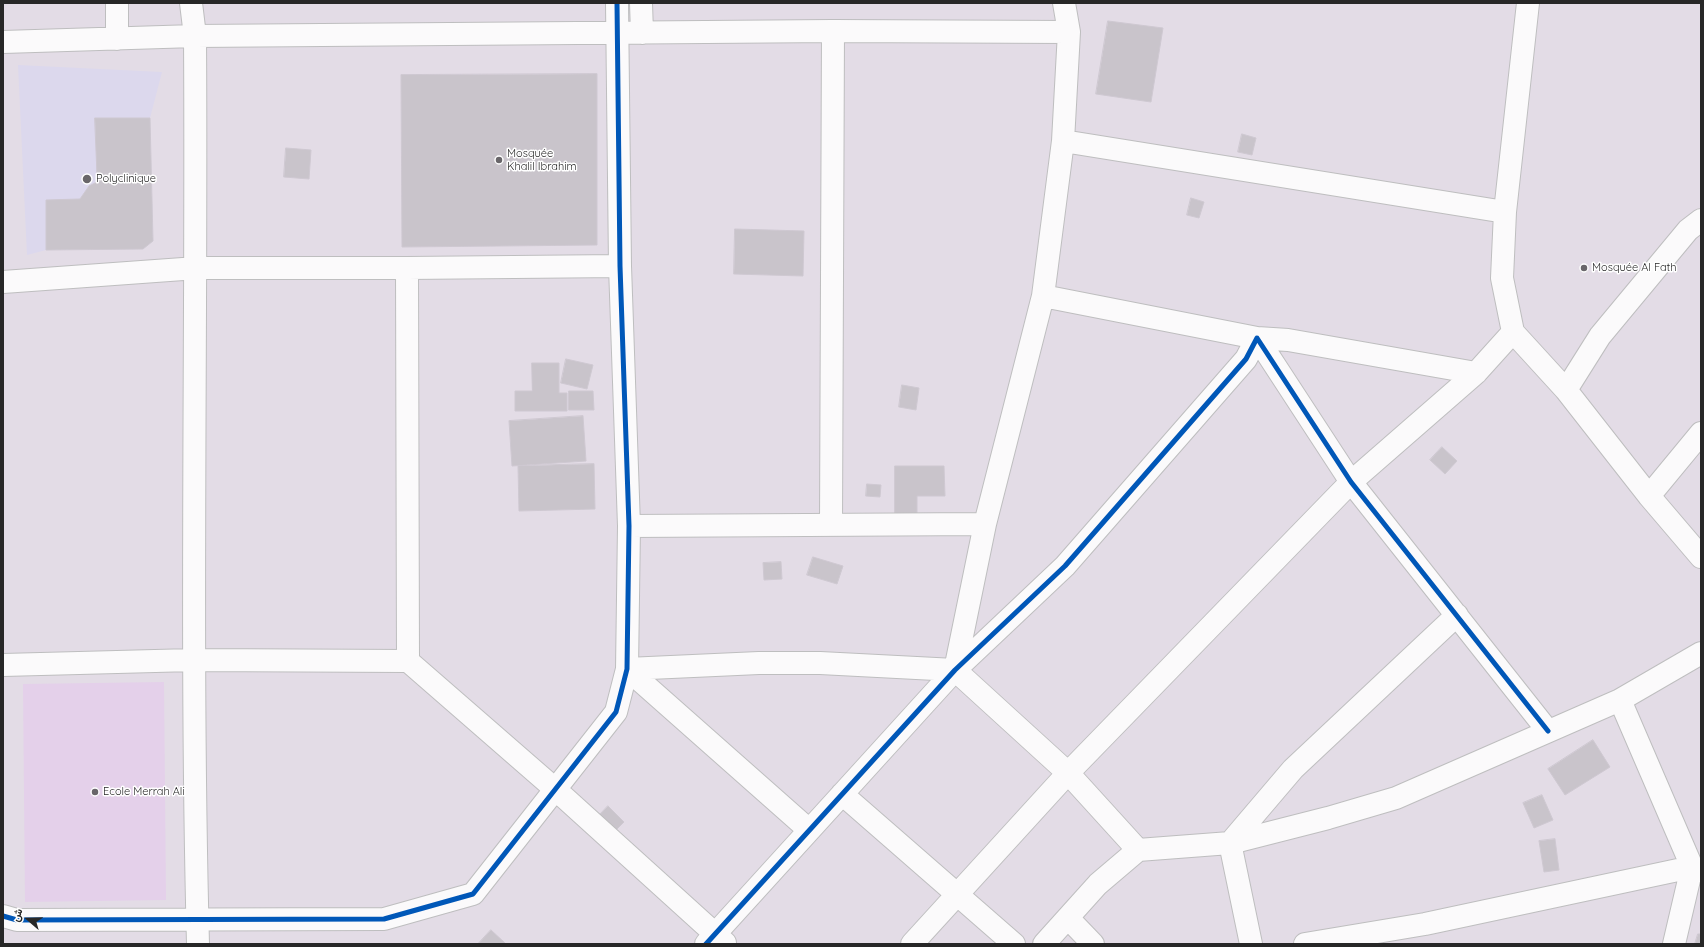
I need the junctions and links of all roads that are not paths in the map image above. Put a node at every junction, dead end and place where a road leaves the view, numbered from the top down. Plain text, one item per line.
1 (117, 3) edge
2 (191, 3) edge
3 (617, 3) edge
4 (641, 3) edge
5 (1064, 3) edge
6 (1528, 3) edge
7 (833, 31) junction
8 (1069, 32) junction
9 (642, 33) junction
10 (618, 34) junction
11 (195, 36) junction
12 (117, 39) junction
13 (3, 42) edge
14 (1063, 141) junction
15 (1505, 212) junction
16 (1701, 220) edge
17 (620, 266) junction
18 (197, 268) junction
19 (407, 268) junction
20 (3, 282) edge
21 (1043, 296) junction
22 (1513, 332) junction
23 (1257, 338) junction
24 (1476, 373) junction
25 (1566, 390) junction
26 (1701, 433) edge
27 (1351, 482) junction
28 (1649, 496) junction
29 (985, 524) junction
30 (831, 525) junction
31 (629, 526) junction
32 (1701, 557) edge
33 (1458, 615) junction
34 (1701, 653) edge
35 (193, 660) junction
36 (408, 661) junction
37 (3, 665) edge
38 (627, 669) junction
39 (955, 670) junction
40 (1620, 700) junction
41 (1548, 731) junction
42 (1068, 773) junction
43 (555, 790) junction
44 (842, 794) junction
45 (809, 830) junction
46 (1230, 842) junction
47 (1138, 850) junction
48 (1696, 869) edge
49 (957, 895) junction
50 (3, 916) edge
51 (1068, 918) junction
52 (197, 919) junction
53 (1408, 936) edge
54 (715, 941) edge
55 (198, 944) edge
56 (912, 944) edge
57 (1014, 944) edge
58 (1044, 944) edge
59 (1093, 944) edge
60 (1252, 944) edge
61 (1305, 944) edge
62 (1674, 944) edge

1 - 12 street
2 - 11 street
3 - 10 street
4 - 9 street
5 - 8 street
6 - 15 street
7 - 8 street
7 - 9 street
7 - 30 street
8 - 14 street
9 - 10 street
10 - 11 street
10 - 17 street
11 - 12 street
11 - 18 street
12 - 13 street
14 - 15 street
14 - 21 street
15 - 22 street
16 - 25 street
17 - 19 street
17 - 31 street
18 - 19 street
18 - 20 street
18 - 35 street
19 - 36 street
21 - 23 street
21 - 29 street
22 - 24 street
22 - 25 street
23 - 24 street
23 - 27 street
23 - 39 street
24 - 27 street
25 - 28 street
26 - 28 street
27 - 33 street
27 - 42 street
28 - 32 street
29 - 30 street
29 - 39 street
30 - 31 street
31 - 38 street
33 - 41 street
33 - 46 street
34 - 40 street
35 - 36 street
35 - 37 street
35 - 52 street
36 - 43 street
38 - 39 street
38 - 43 street
38 - 45 street
39 - 42 street
39 - 44 street
40 - 41 street
40 - 48 street
41 - 46 street
42 - 47 street
42 - 49 street
43 - 52 street
43 - 54 street
44 - 45 street
44 - 49 street
45 - 54 street
46 - 47 street
46 - 60 street
47 - 51 street
48 - 53 street
48 - 62 street
49 - 56 street
49 - 57 street
50 - 52 street
51 - 58 street
51 - 59 street
52 - 55 street
53 - 61 street

